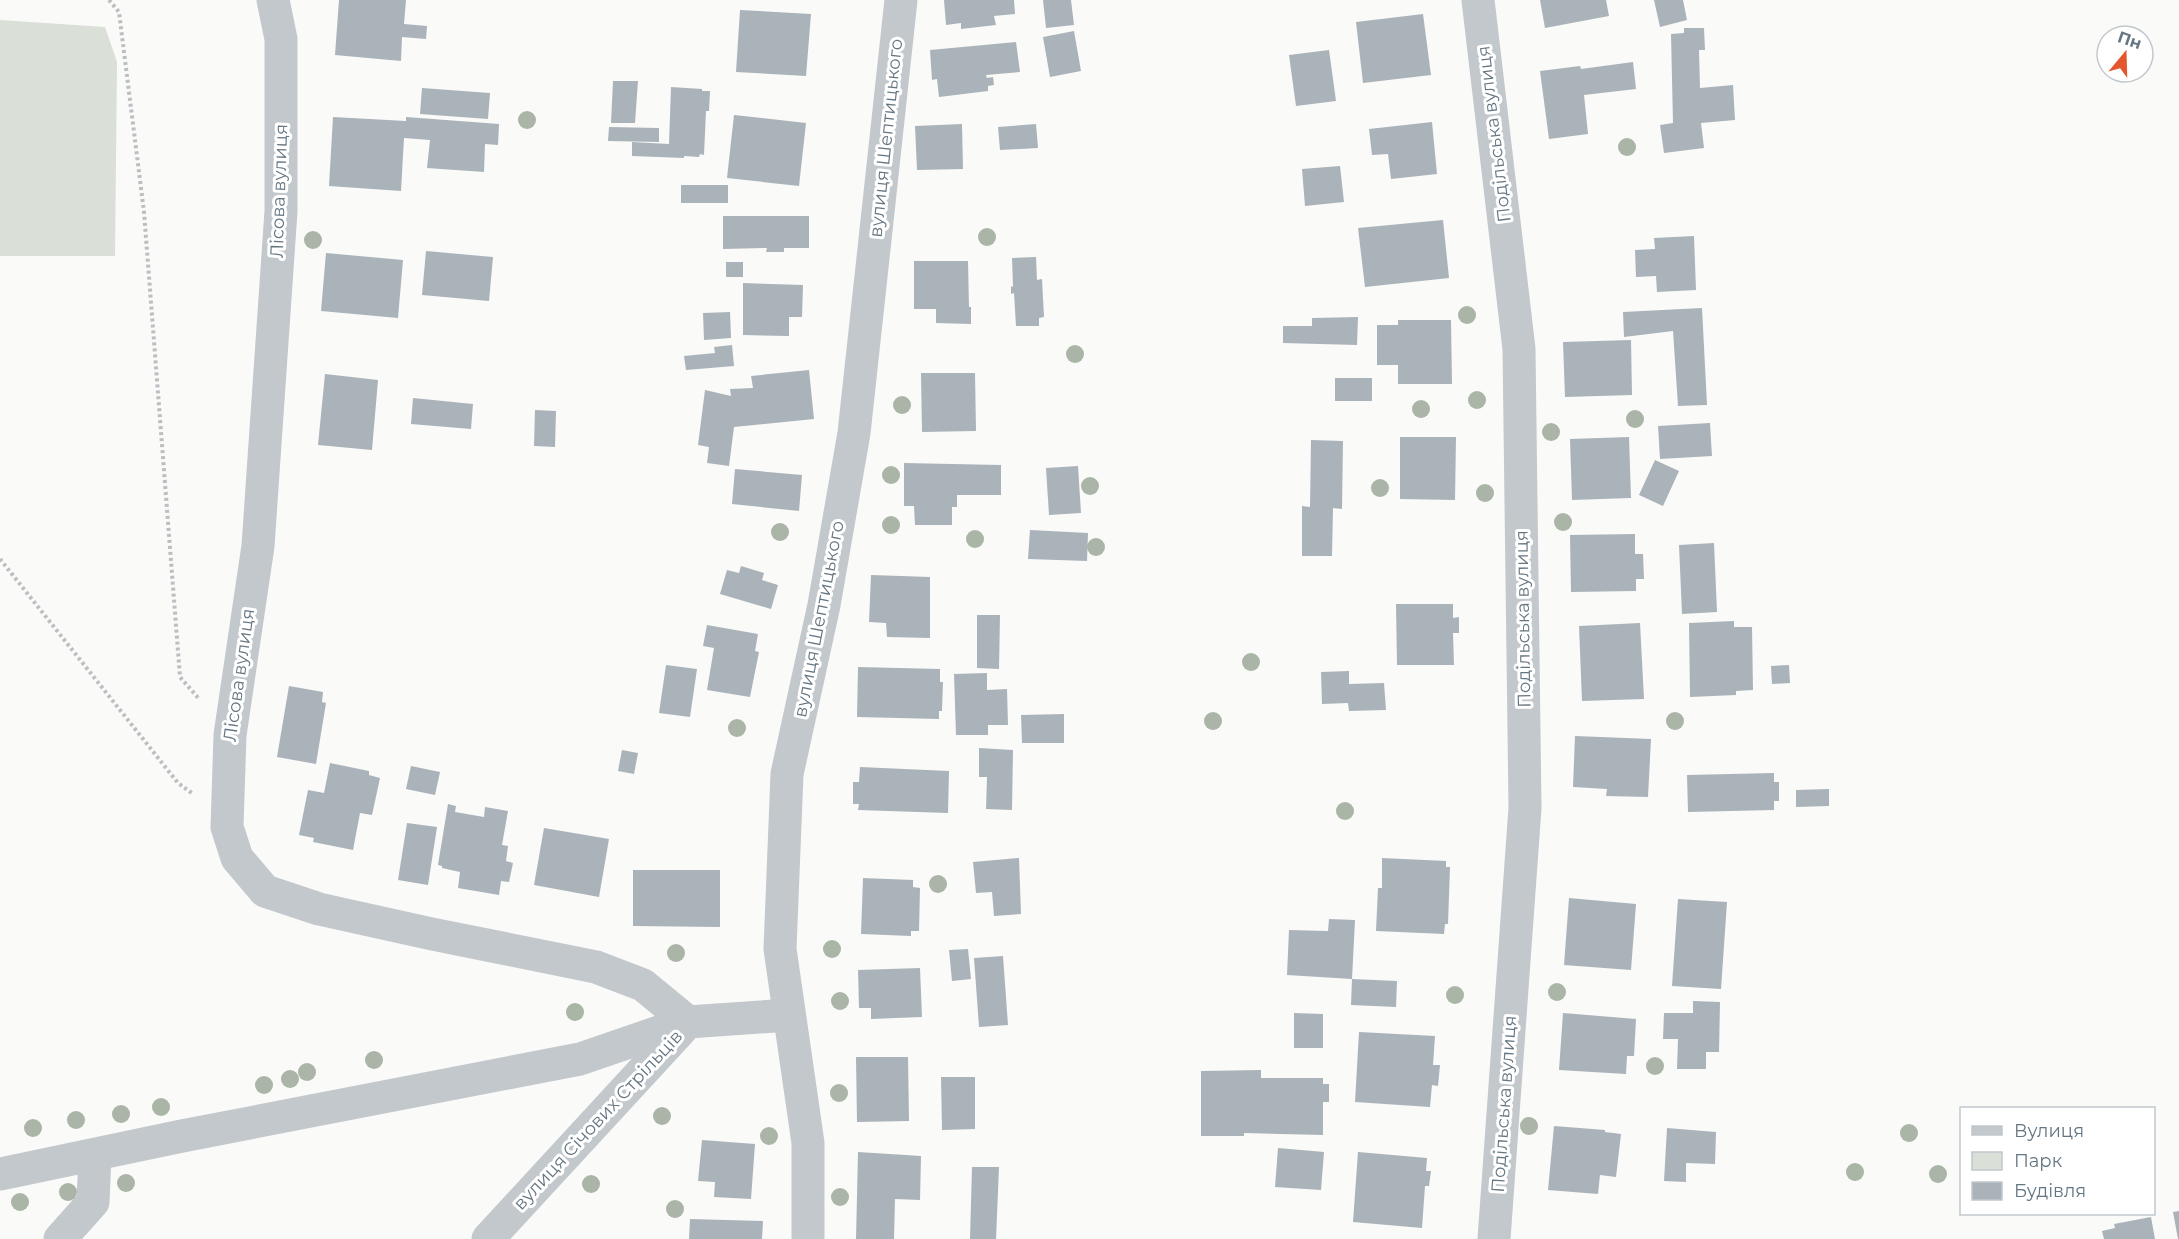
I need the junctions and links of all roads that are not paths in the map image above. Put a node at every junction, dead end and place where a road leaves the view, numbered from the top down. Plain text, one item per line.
1 (273, 0) edge
2 (901, 0) edge
3 (1478, 0) edge
4 (789, 1015) junction
5 (688, 1022) junction
6 (94, 1155) junction
7 (0, 1174) edge
8 (60, 1239) edge
9 (488, 1239) edge
10 (808, 1239) edge
11 (1494, 1239) edge

1 - 5 street, Лісова вулиця
2 - 4 street, вулиця Шептицького
3 - 11 street, Подільська вулиця
4 - 5 street, вулиця Січових Стрільців
4 - 10 street, вулиця Шептицького
5 - 6 street
5 - 9 street, вулиця Січових Стрільців
6 - 7 street
6 - 8 street

